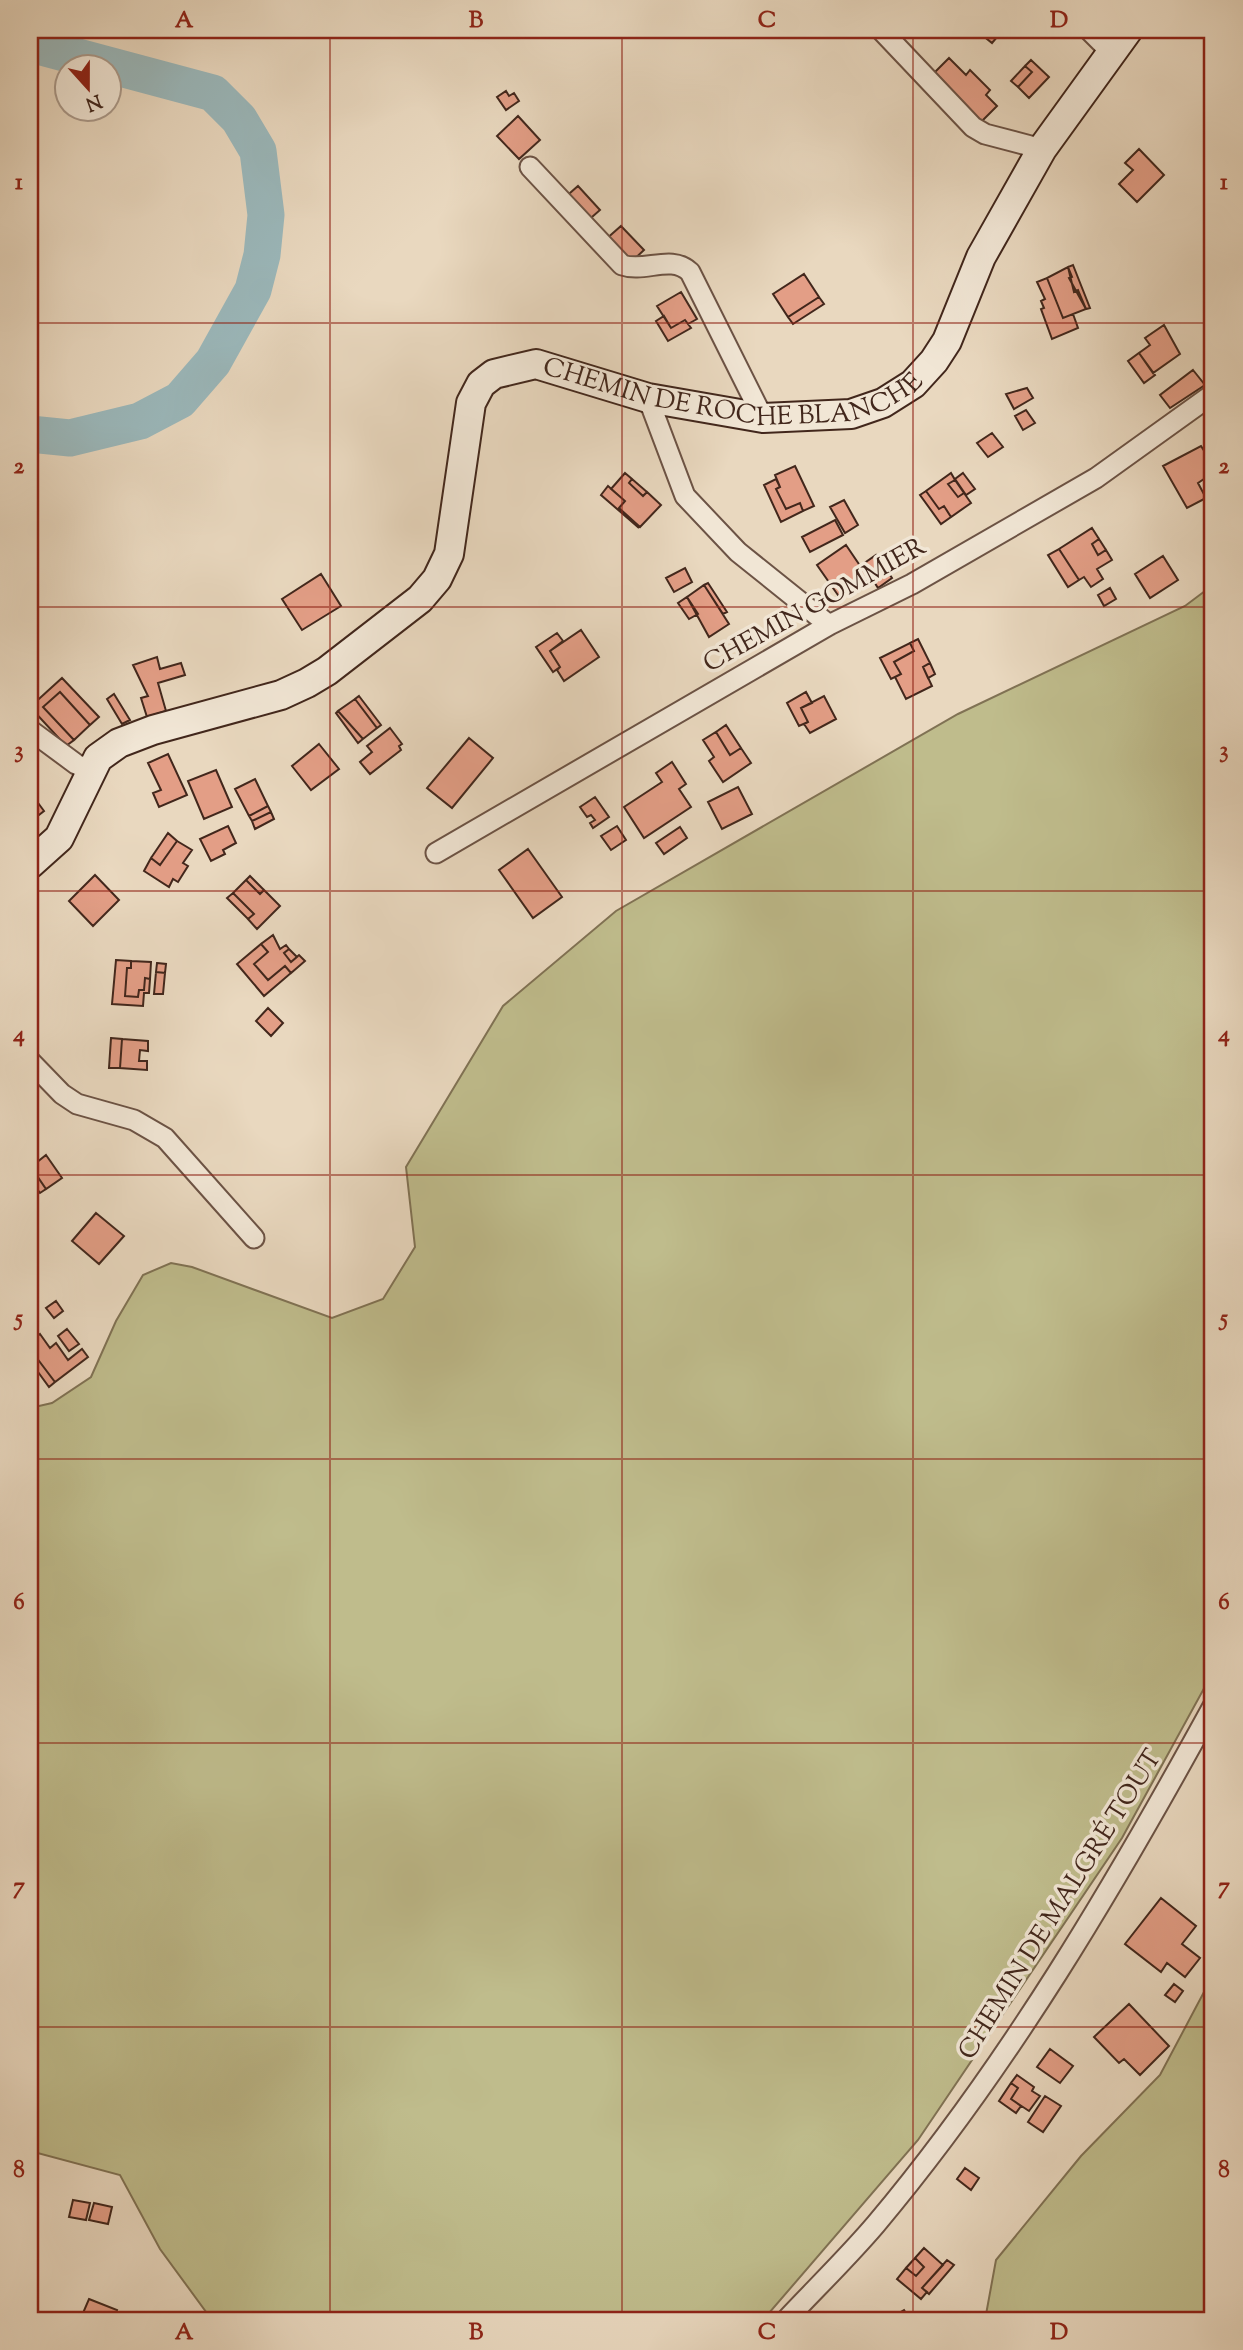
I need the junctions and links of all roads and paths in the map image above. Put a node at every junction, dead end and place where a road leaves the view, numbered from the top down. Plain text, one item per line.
1 (881, 30) edge
2 (1089, 30) edge
3 (1128, 30) edge
4 (1113, 54) junction
5 (1042, 149) junction
6 (530, 167) dead end
7 (1213, 394) edge
8 (648, 398) junction
9 (763, 418) junction
10 (828, 625) junction
11 (30, 730) edge
12 (91, 771) junction
13 (436, 853) dead end
14 (30, 864) edge
15 (30, 1061) edge
16 (254, 1238) dead end
17 (1213, 1706) edge
18 (786, 2320) edge

1 - 5 street
2 - 4 street
3 - 4 main road, CHEMIN DE ROCHE BLANCHE
4 - 5 main road, CHEMIN DE ROCHE BLANCHE
5 - 9 main road, CHEMIN DE ROCHE BLANCHE
6 - 9 street
7 - 10 street, CHEMIN GOMMIER
8 - 9 main road, CHEMIN DE ROCHE BLANCHE
8 - 10 street
8 - 12 main road, CHEMIN DE ROCHE BLANCHE
10 - 13 street, CHEMIN GOMMIER
11 - 12 street
12 - 14 main road, CHEMIN DE ROCHE BLANCHE
15 - 16 street
17 - 18 street, CHEMIN DE MALGRÉ TOUT

